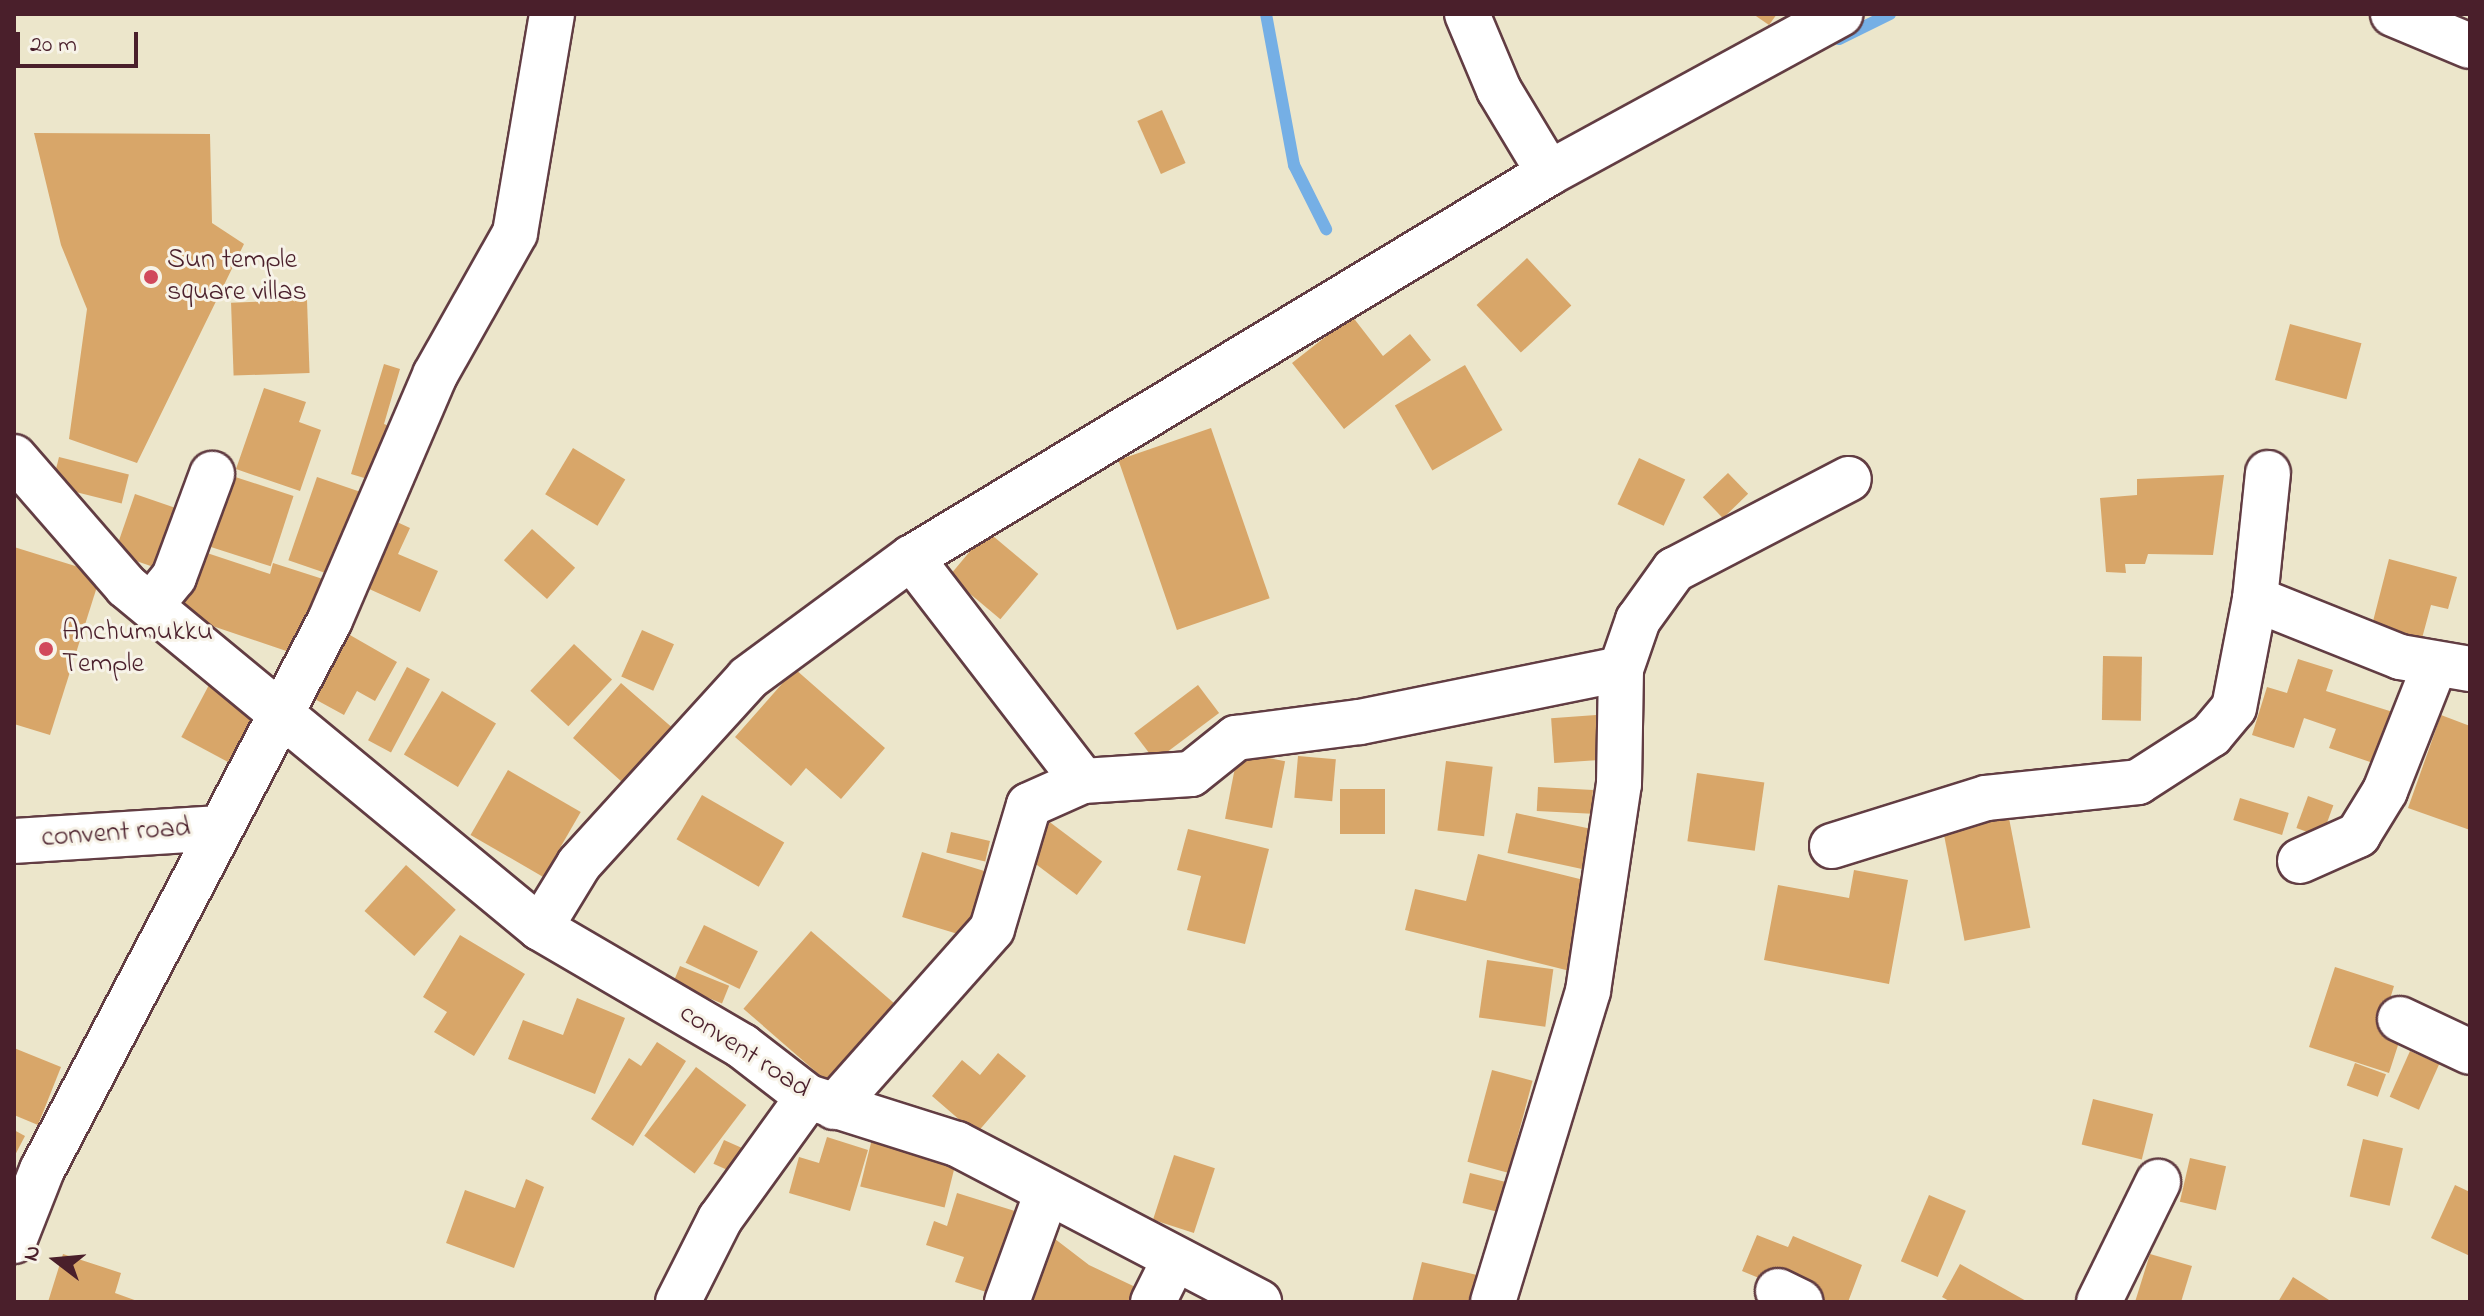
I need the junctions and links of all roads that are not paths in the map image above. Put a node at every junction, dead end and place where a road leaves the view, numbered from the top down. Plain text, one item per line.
1 (552, 14) edge
2 (1467, 14) edge
3 (1841, 14) edge
4 (2393, 14) edge
5 (2470, 46) edge
6 (1549, 173) junction
7 (14, 457) edge
8 (2268, 473) dead end
9 (212, 474) dead end
10 (1849, 479) dead end
11 (911, 558) junction
12 (2255, 599) junction
13 (152, 604) junction
14 (2452, 668) edge
15 (1621, 669) junction
16 (280, 713) junction
17 (1083, 781) junction
18 (218, 828) junction
19 (14, 841) edge
20 (1832, 846) dead end
21 (2300, 861) dead end
22 (540, 928) junction
23 (2400, 1019) dead end
24 (2470, 1052) edge
25 (821, 1102) junction
26 (2158, 1182) dead end
27 (1046, 1195) junction
28 (14, 1241) edge
29 (1173, 1262) junction
30 (678, 1302) edge
31 (1007, 1302) edge
32 (1153, 1302) edge
33 (1259, 1302) edge
34 (1493, 1302) edge
35 (2099, 1302) edge

1 - 16 street
2 - 6 street
3 - 6 street
4 - 5 street
6 - 11 street
7 - 13 street, convent road
8 - 12 street
9 - 13 street
10 - 15 street
11 - 17 street
11 - 22 street
12 - 14 street
12 - 20 street
13 - 16 street, convent road
14 - 21 street
15 - 17 street
15 - 34 street
16 - 18 street
16 - 22 street, convent road
17 - 25 street
18 - 19 street, convent road
18 - 28 street
22 - 25 street, convent road
23 - 24 street
25 - 27 street, convent road
25 - 30 street
26 - 35 street
27 - 29 street, convent road
27 - 31 street
29 - 32 street
29 - 33 street, convent road

